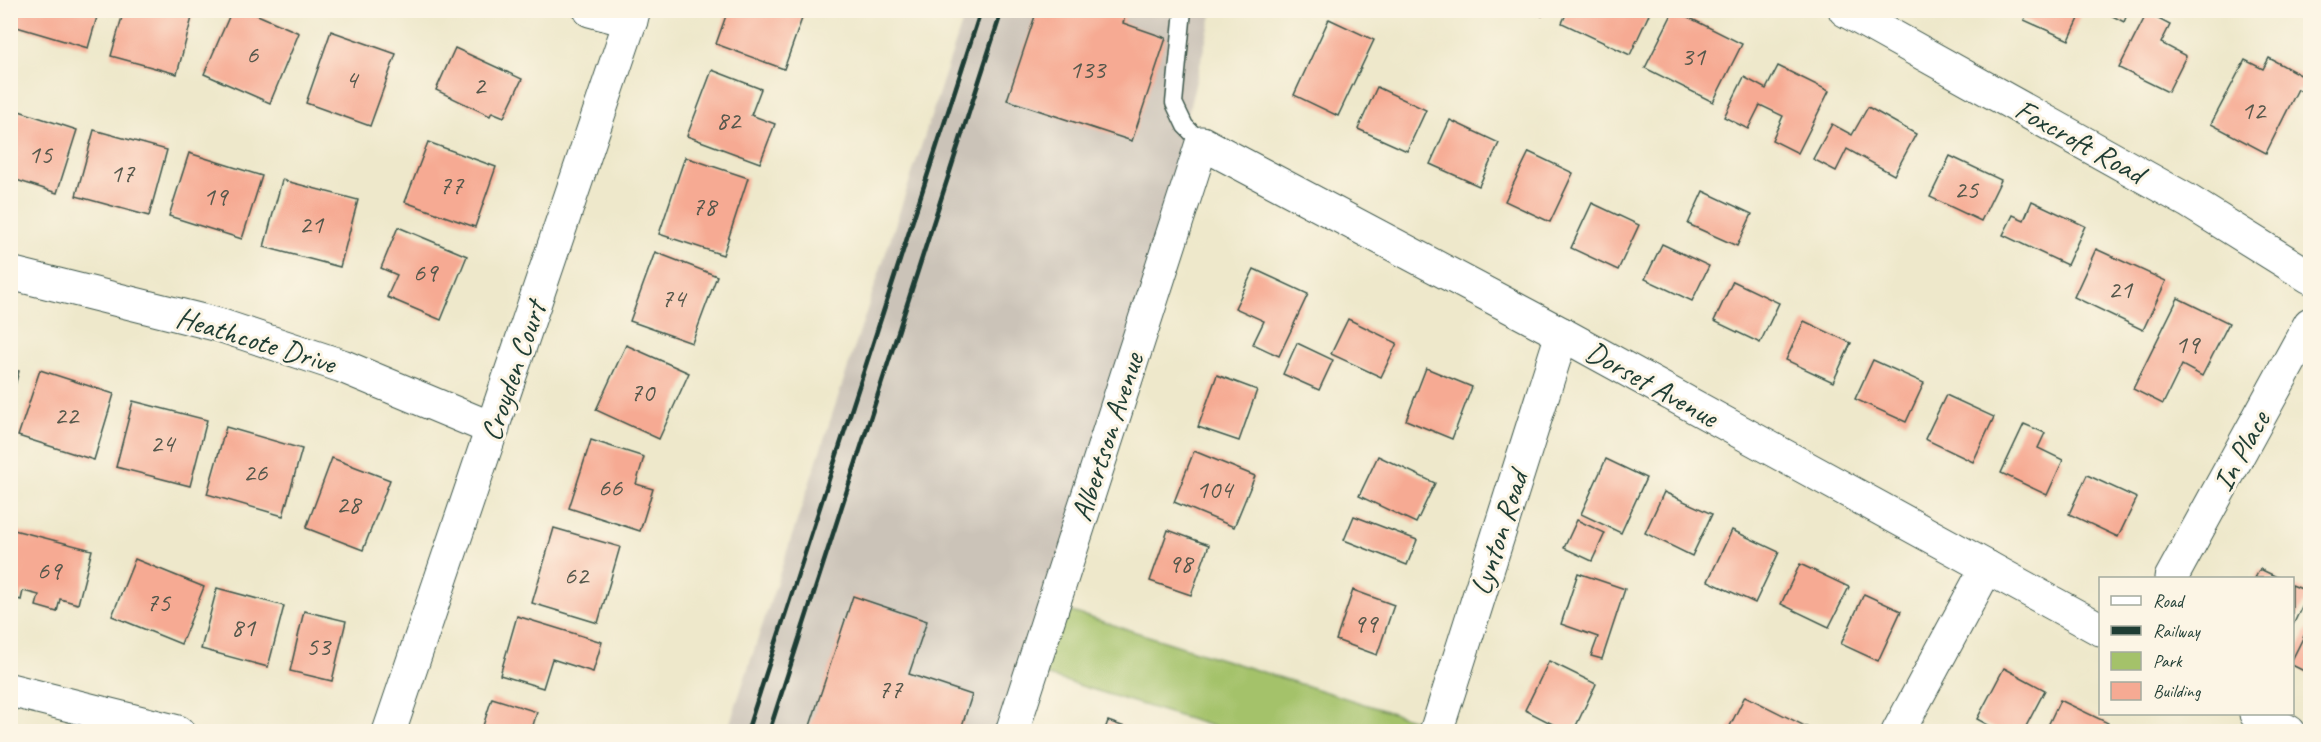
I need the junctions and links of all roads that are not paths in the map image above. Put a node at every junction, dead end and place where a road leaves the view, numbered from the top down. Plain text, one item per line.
1 (590, 10) edge
2 (1183, 10) edge
3 (1845, 10) edge
4 (632, 16) edge
5 (1202, 142) junction
6 (10, 273) edge
7 (2310, 278) edge
8 (2310, 324) edge
9 (1562, 334) junction
10 (494, 429) junction
11 (1987, 567) junction
12 (2171, 577) edge
13 (2099, 628) edge
14 (10, 690) edge
15 (2258, 715) edge
16 (178, 732) edge
17 (389, 732) edge
18 (1012, 732) edge
19 (1436, 732) edge
20 (1898, 732) edge
21 (2289, 732) edge

1 - 4 street
2 - 5 lane
3 - 7 street, Foxcroft Road
4 - 10 street, Croyden Court
5 - 9 street, Dorset Avenue
5 - 18 street, Albertson Avenue
6 - 10 street, Heathcote Drive
8 - 12 street, In Place
9 - 11 street, Dorset Avenue
9 - 19 street, Lynton Road
10 - 17 street, Croyden Court
11 - 13 street, Dorset Avenue
11 - 20 street
14 - 16 street
15 - 21 street

